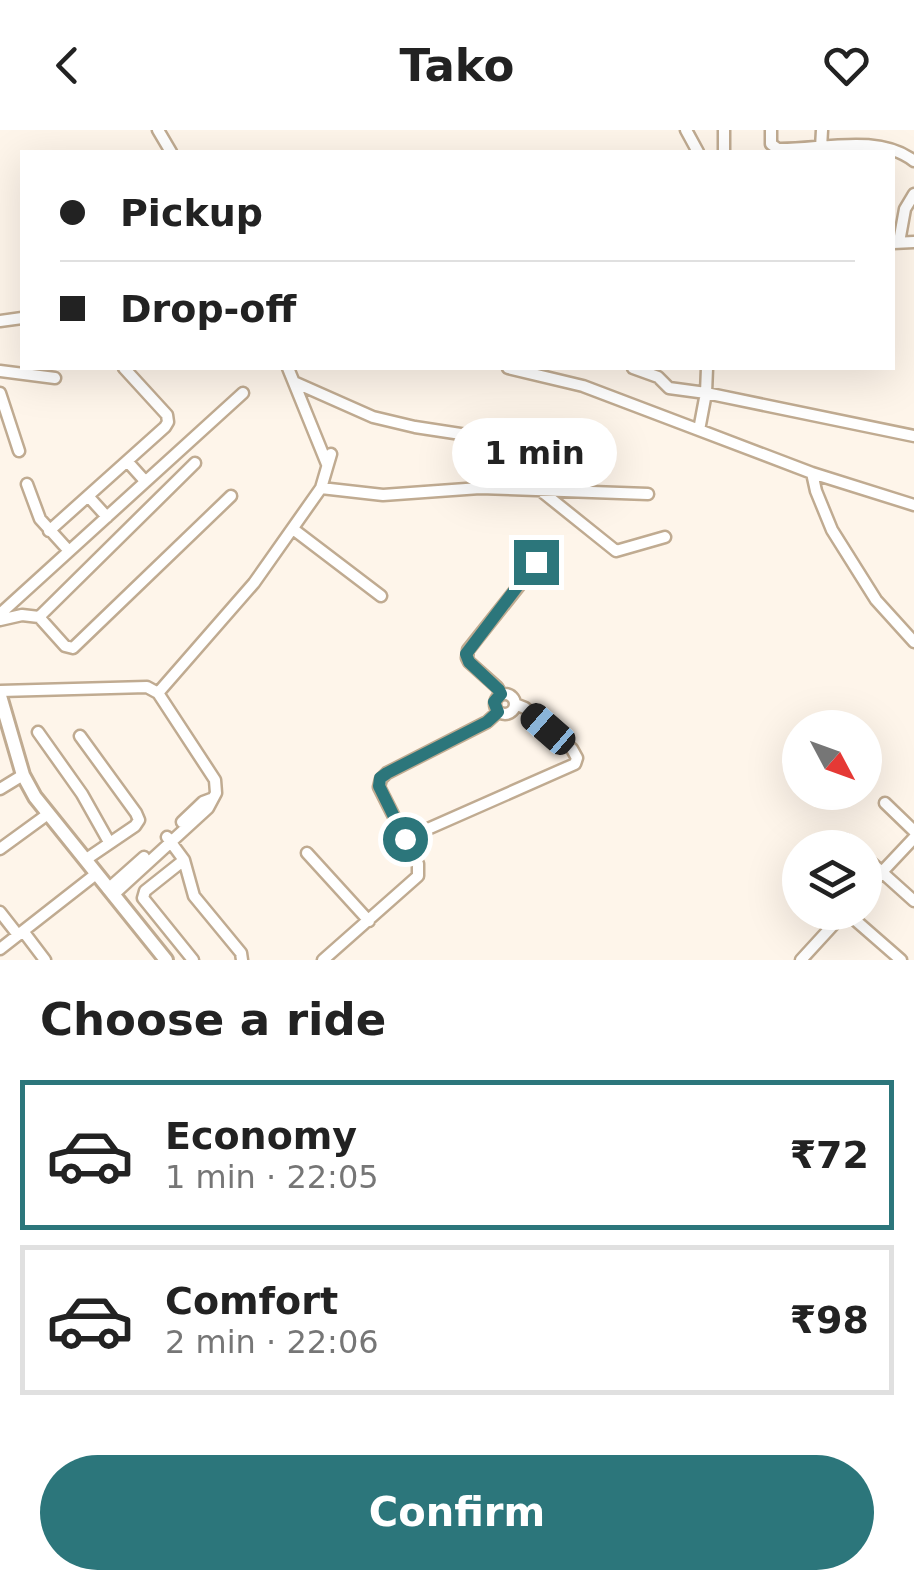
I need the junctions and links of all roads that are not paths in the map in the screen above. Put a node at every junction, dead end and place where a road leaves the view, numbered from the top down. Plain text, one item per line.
1 (771, 130) edge
2 (822, 130) edge
3 (867, 130) edge
4 (866, 145) junction
5 (821, 148) junction
6 (890, 150) edge
7 (914, 194) edge
8 (896, 242) edge
9 (914, 242) edge
10 (126, 370) edge
11 (289, 370) edge
12 (516, 370) edge
13 (639, 370) edge
14 (707, 370) edge
15 (0, 371) edge
16 (56, 378) dead end
17 (294, 382) junction
18 (0, 392) edge
19 (706, 393) junction
20 (243, 394) dead end
21 (699, 430) junction
22 (914, 436) edge
23 (526, 444) dead end
24 (19, 451) dead end
25 (127, 461) junction
26 (195, 463) dead end
27 (812, 473) junction
28 (146, 482) junction
29 (27, 484) dead end
30 (321, 488) junction
31 (538, 489) junction
32 (648, 494) dead end
33 (88, 496) junction
34 (231, 496) dead end
35 (914, 505) edge
36 (107, 516) junction
37 (293, 529) junction
38 (49, 531) junction
39 (666, 536) dead end
40 (69, 551) junction
41 (536, 562) dead end
42 (380, 596) dead end
43 (0, 617) edge
44 (39, 617) junction
45 (914, 642) edge
46 (158, 693) junction
47 (0, 694) edge
48 (501, 694) junction
49 (515, 704) junction
50 (498, 712) junction
51 (38, 732) dead end
52 (80, 736) dead end
53 (23, 775) junction
54 (0, 789) edge
55 (885, 802) dead end
56 (48, 814) junction
57 (914, 834) edge
58 (169, 839) junction
59 (405, 839) junction
60 (109, 842) junction
61 (0, 850) edge
62 (307, 853) dead end
63 (85, 860) junction
64 (184, 860) junction
65 (140, 865) junction
66 (882, 871) edge
67 (882, 873) edge
68 (96, 874) junction
69 (156, 883) junction
70 (111, 892) junction
71 (914, 901) edge
72 (0, 912) edge
73 (369, 920) junction
74 (828, 930) edge
75 (866, 930) edge
76 (21, 933) junction
77 (0, 949) edge
78 (810, 950) junction
79 (45, 960) edge
80 (166, 960) edge
81 (193, 960) edge
82 (242, 960) edge
83 (323, 960) edge
84 (801, 960) edge
85 (821, 960) edge
86 (901, 960) edge

1 - 5 street
2 - 5 street
3 - 4 street
4 - 5 street
4 - 6 street
7 - 8 street
8 - 9 street
10 - 25 street
11 - 17 street
12 - 21 street
13 - 19 street
14 - 19 street
15 - 16 street
17 - 23 street
17 - 30 street
18 - 24 street
19 - 21 street
19 - 22 street
20 - 28 street
21 - 27 street
25 - 28 street
25 - 33 street
26 - 44 street
27 - 35 street
27 - 45 street
28 - 36 street
29 - 38 street
30 - 31 street
30 - 37 street
31 - 32 street
31 - 39 street
33 - 36 street
33 - 38 street
34 - 44 street
36 - 40 street
37 - 42 street
37 - 46 street
38 - 40 street
40 - 43 street
41 - 48 street
43 - 44 street
46 - 47 street
46 - 58 street
47 - 53 main road
48 - 49 street
48 - 50 street
49 - 50 street
49 - 59 street
50 - 59 street
51 - 60 street
52 - 60 street
53 - 54 street
53 - 56 main road
55 - 57 street
56 - 61 street
56 - 63 main road
57 - 66 street
58 - 64 street
58 - 65 street
59 - 73 street
60 - 63 street
62 - 73 street
63 - 68 main road
64 - 69 street
64 - 82 street
65 - 69 street
65 - 70 street
67 - 71 street
68 - 70 main road
68 - 76 street
69 - 81 street
70 - 80 main road
72 - 76 street
73 - 83 street
74 - 78 street
75 - 86 street
76 - 77 street
76 - 79 street
78 - 84 street
78 - 85 street

